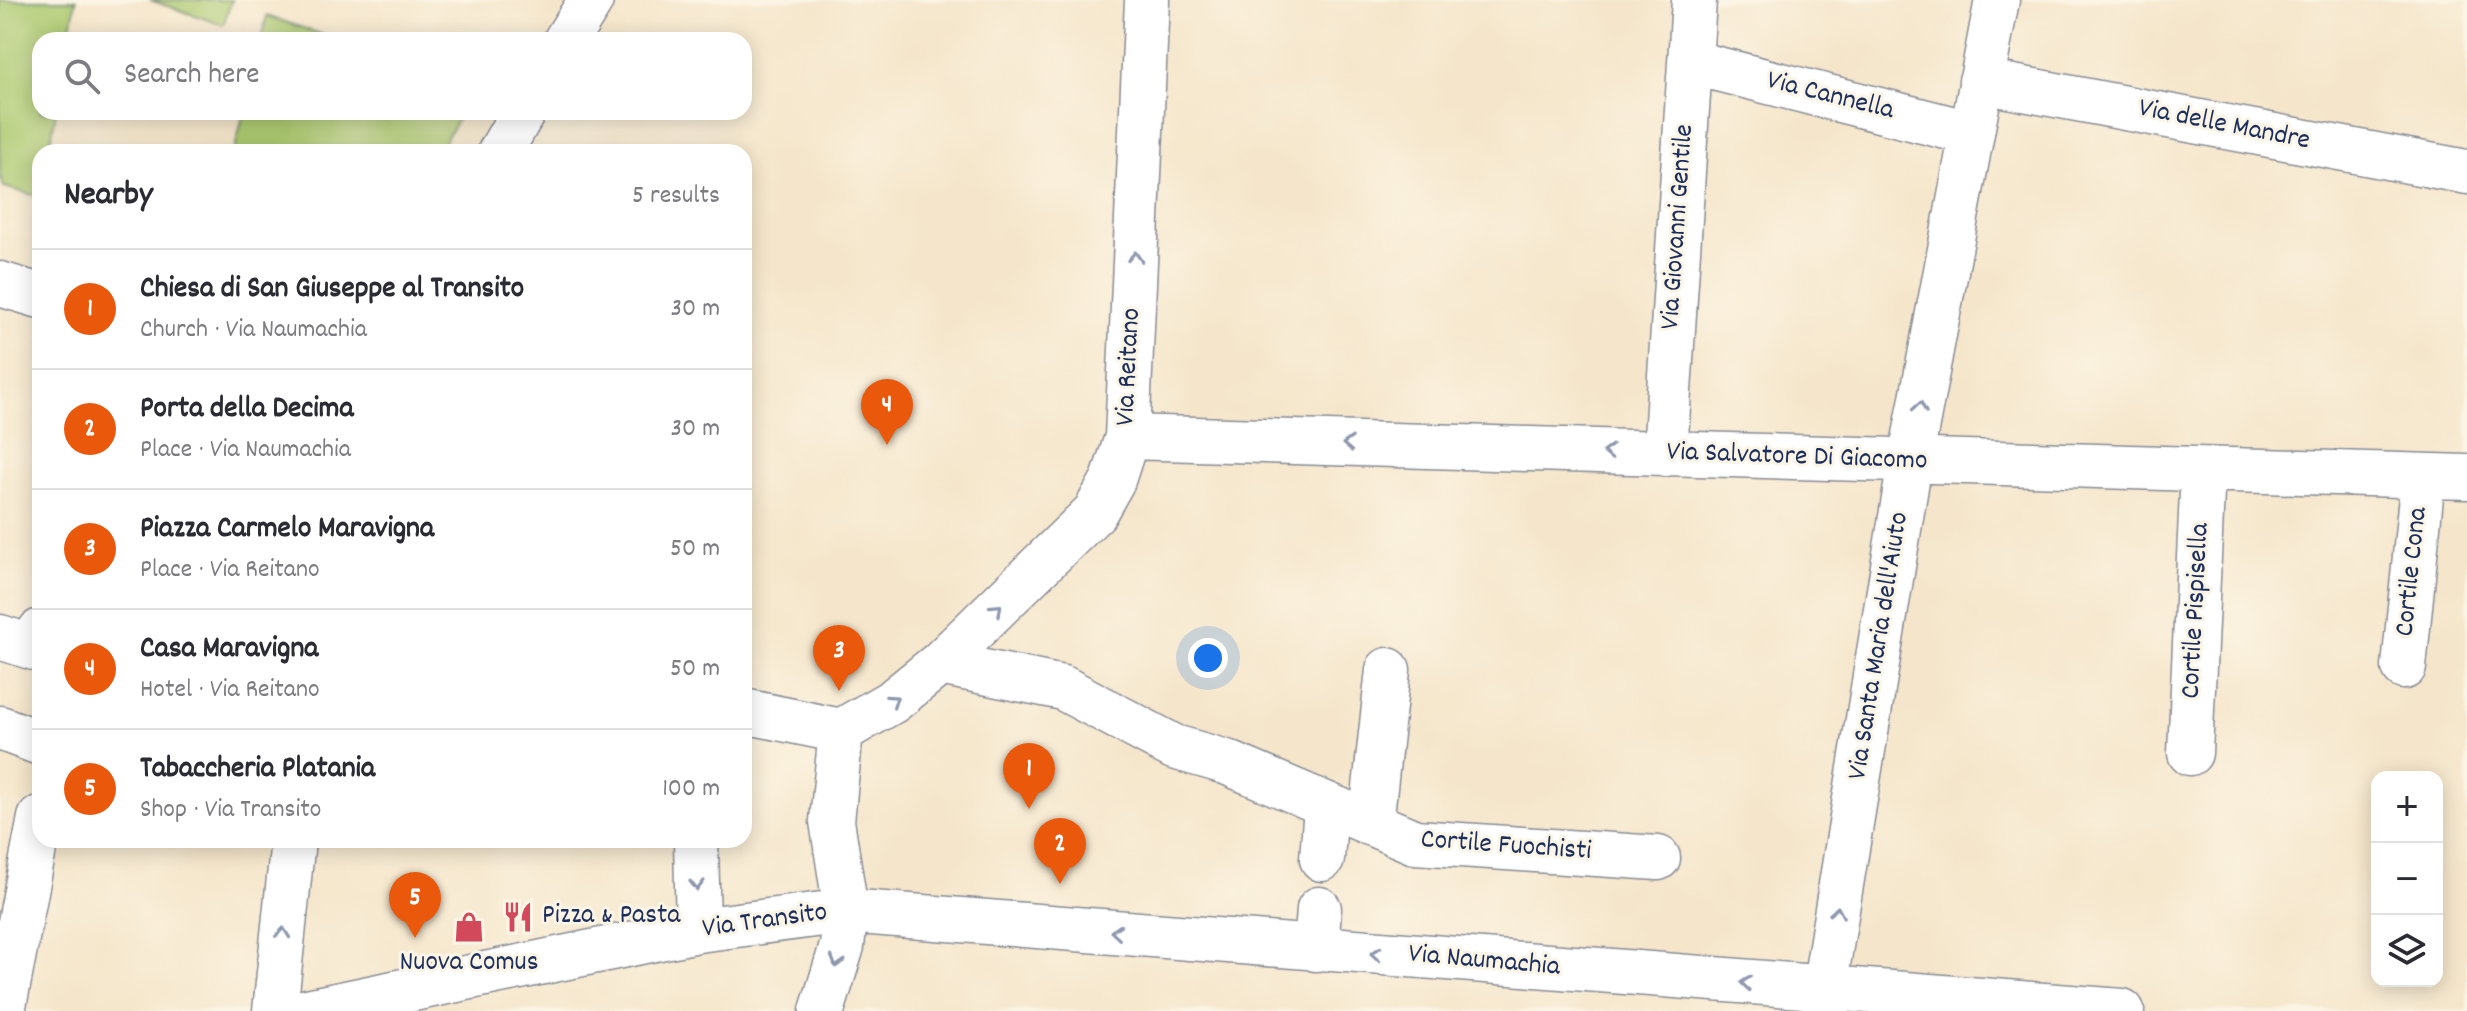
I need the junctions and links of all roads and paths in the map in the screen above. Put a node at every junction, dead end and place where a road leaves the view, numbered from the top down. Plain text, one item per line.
1 (591, 0) edge
2 (1147, 0) edge
3 (1694, 0) edge
4 (1997, 0) edge
5 (571, 32) edge
6 (1690, 62) junction
7 (1981, 81) junction
8 (518, 120) edge
9 (1970, 133) junction
10 (505, 144) edge
11 (2467, 172) edge
12 (0, 284) edge
13 (32, 294) edge
14 (1127, 437) junction
15 (1665, 454) junction
16 (1910, 462) junction
17 (2203, 470) junction
18 (2423, 476) junction
19 (2467, 477) edge
20 (0, 637) edge
21 (32, 647) edge
22 (940, 663) junction
23 (2404, 667) dead end
24 (1388, 670) dead end
25 (752, 713) edge
26 (0, 728) edge
27 (841, 731) junction
28 (32, 740) edge
29 (2190, 753) dead end
30 (1326, 806) junction
31 (1371, 824) junction
32 (34, 848) edge
33 (292, 848) edge
34 (696, 848) edge
35 (1658, 858) dead end
36 (1322, 859) dead end
37 (846, 911) junction
38 (698, 930) junction
39 (1824, 1000) edge
40 (3, 1011) edge
41 (275, 1011) edge
42 (307, 1011) edge
43 (822, 1011) edge
44 (2122, 1011) edge

1 - 5 street
14 -> 2 street, Via Reitano
3 - 6 street, Via Giovanni Gentile
4 - 7 street, Via Santa Maria dell'Aiuto
6 - 9 street, Via Cannella
6 - 15 street, Via Giovanni Gentile
7 - 9 street, Via Santa Maria dell'Aiuto
7 - 11 street, Via delle Mandre
8 - 10 street
16 -> 9 street, Via Santa Maria dell'Aiuto
12 - 13 street
15 -> 14 street, Via Salvatore Di Giacomo
22 -> 14 street, Via Reitano
15 - 16 street, Via Salvatore Di Giacomo
16 - 17 street, Via Salvatore Di Giacomo
39 -> 16 street, Via Santa Maria dell'Aiuto
17 - 18 street, Via Salvatore Di Giacomo
17 - 29 street, Cortile Pispisella
18 - 19 street, Via Salvatore Di Giacomo
18 - 23 street, Cortile Cona
20 - 21 street
27 -> 22 street, Via Reitano
22 - 30 street, Cortile Fuochisti
24 - 31 street
25 - 27 street
26 - 28 street
27 - 37 street
30 - 31 street, Cortile Fuochisti
30 - 36 street
31 - 35 street, Cortile Fuochisti
32 - 40 street
41 -> 33 street
34 -> 38 street
37 - 38 street, Via Transito
39 -> 37 street, Via Naumachia
37 -> 43 street
38 - 42 street, Via Transito
39 - 44 street, Via Naumachia

